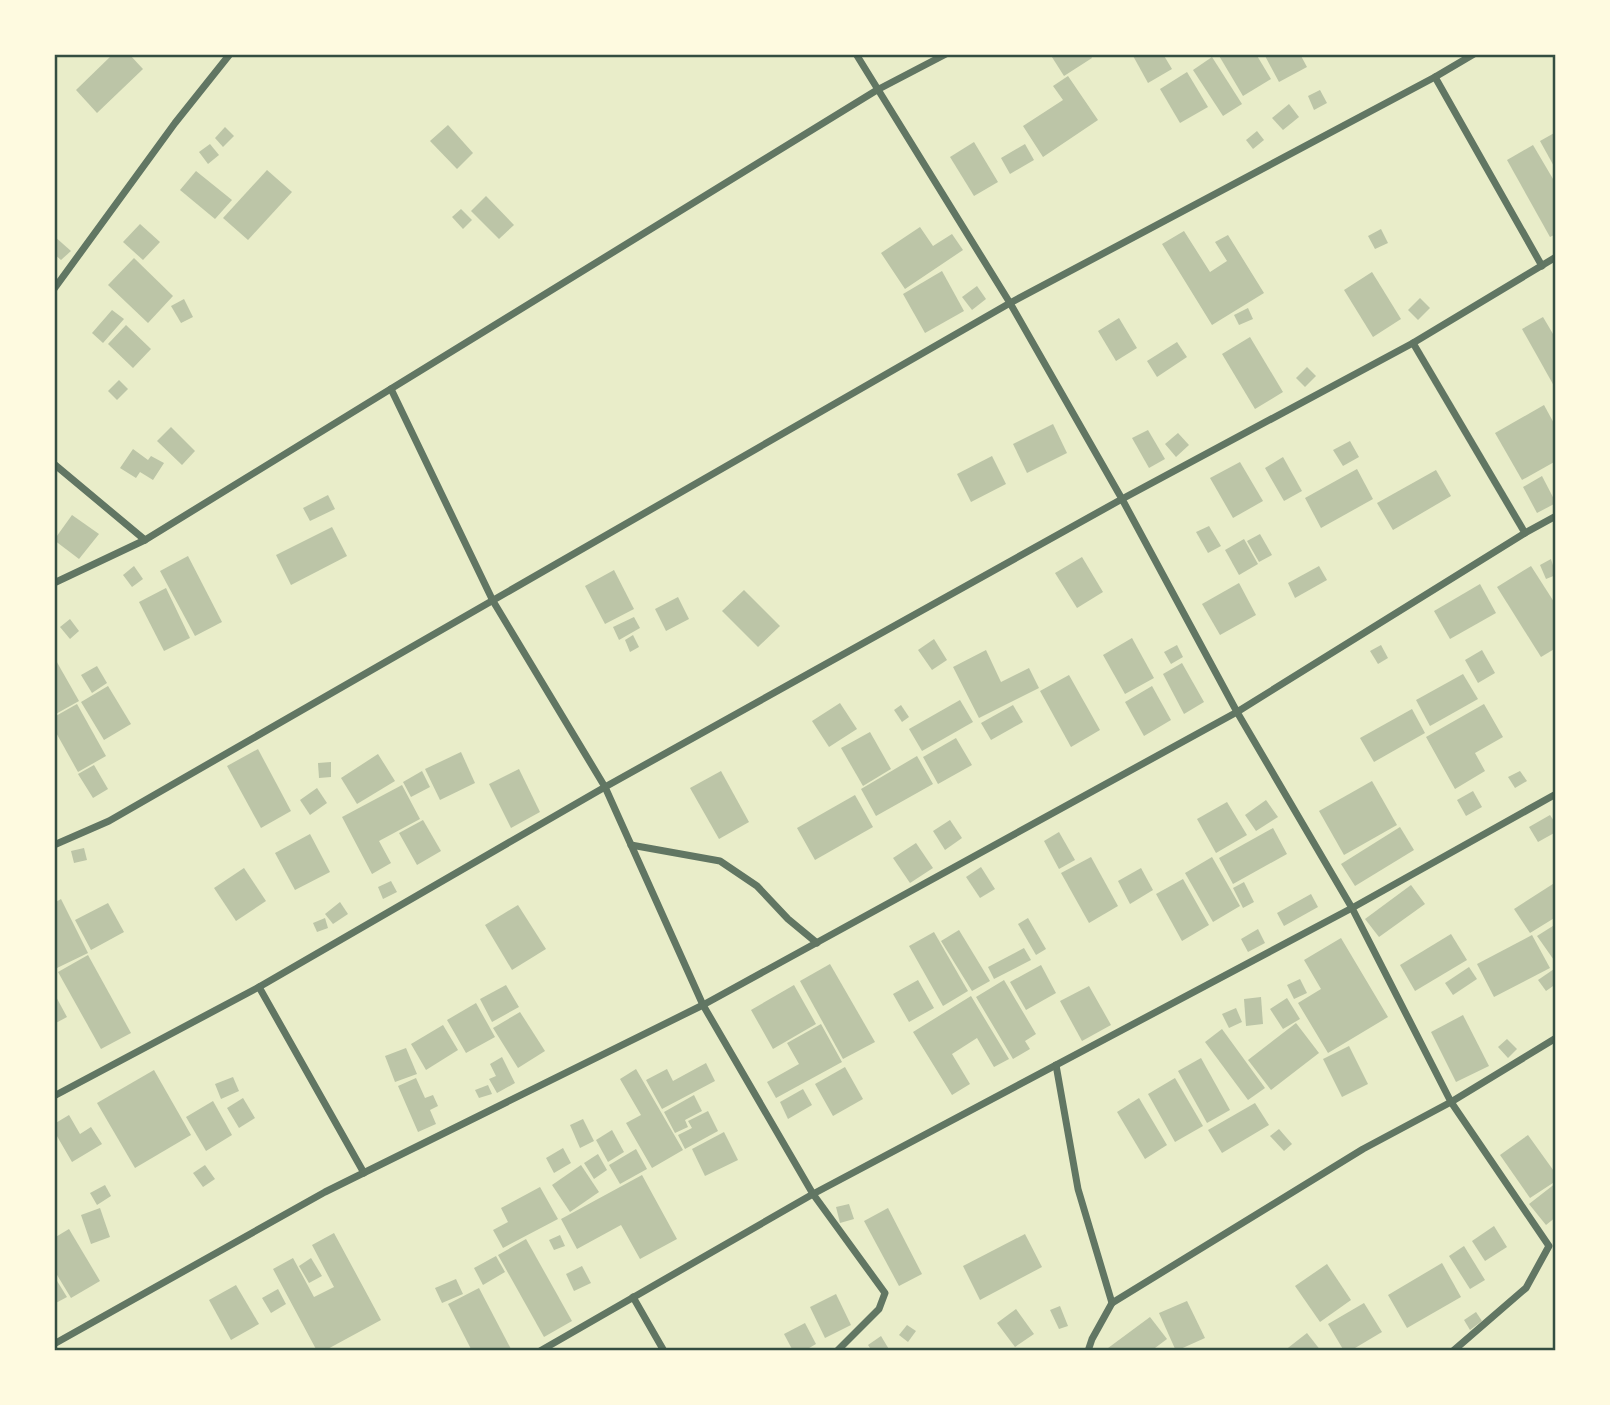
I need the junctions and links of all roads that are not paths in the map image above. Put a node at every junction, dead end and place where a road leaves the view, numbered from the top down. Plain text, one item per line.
1 (230, 54) edge
2 (856, 54) edge
3 (946, 54) edge
4 (1474, 54) edge
5 (1435, 77) junction
6 (877, 90) junction
7 (1556, 257) edge
8 (1542, 266) junction
9 (54, 289) edge
10 (1010, 303) junction
11 (1413, 343) junction
12 (391, 389) junction
13 (54, 464) edge
14 (1122, 499) junction
15 (1556, 516) edge
16 (1525, 533) junction
17 (145, 540) junction
18 (54, 583) edge
19 (493, 601) junction
20 (1237, 712) junction
21 (605, 787) junction
22 (1556, 794) edge
23 (54, 845) edge
24 (631, 845) junction
25 (1352, 908) junction
26 (817, 943) junction
27 (259, 987) junction
28 (703, 1005) junction
29 (1556, 1038) edge
30 (1056, 1065) junction
31 (54, 1096) edge
32 (1451, 1102) junction
33 (364, 1173) junction
34 (813, 1194) junction
35 (633, 1297) junction
36 (1112, 1303) junction
37 (54, 1344) edge
38 (540, 1351) edge
39 (664, 1351) edge
40 (837, 1351) edge
41 (1088, 1351) edge
42 (1453, 1351) edge

1 - 9 street
2 - 6 street
3 - 6 street
4 - 5 street
5 - 8 street
5 - 10 street
6 - 10 street
6 - 12 street
7 - 8 street
8 - 11 street
10 - 14 street
10 - 19 street
11 - 14 street
11 - 16 street
12 - 17 street
12 - 19 street
13 - 17 street
14 - 20 street
14 - 21 street
15 - 16 street
16 - 20 street
17 - 18 street
19 - 21 street
19 - 23 street
20 - 25 street
20 - 26 street
21 - 24 street
21 - 27 street
22 - 25 street
24 - 26 street
24 - 28 street
25 - 30 street
25 - 32 street
26 - 28 street
27 - 31 street
27 - 33 street
28 - 33 street
28 - 34 street
29 - 32 street
30 - 34 street
30 - 36 street
32 - 36 street
32 - 42 street
33 - 37 street
34 - 35 street
34 - 40 street
35 - 38 street
35 - 39 street
36 - 41 street

